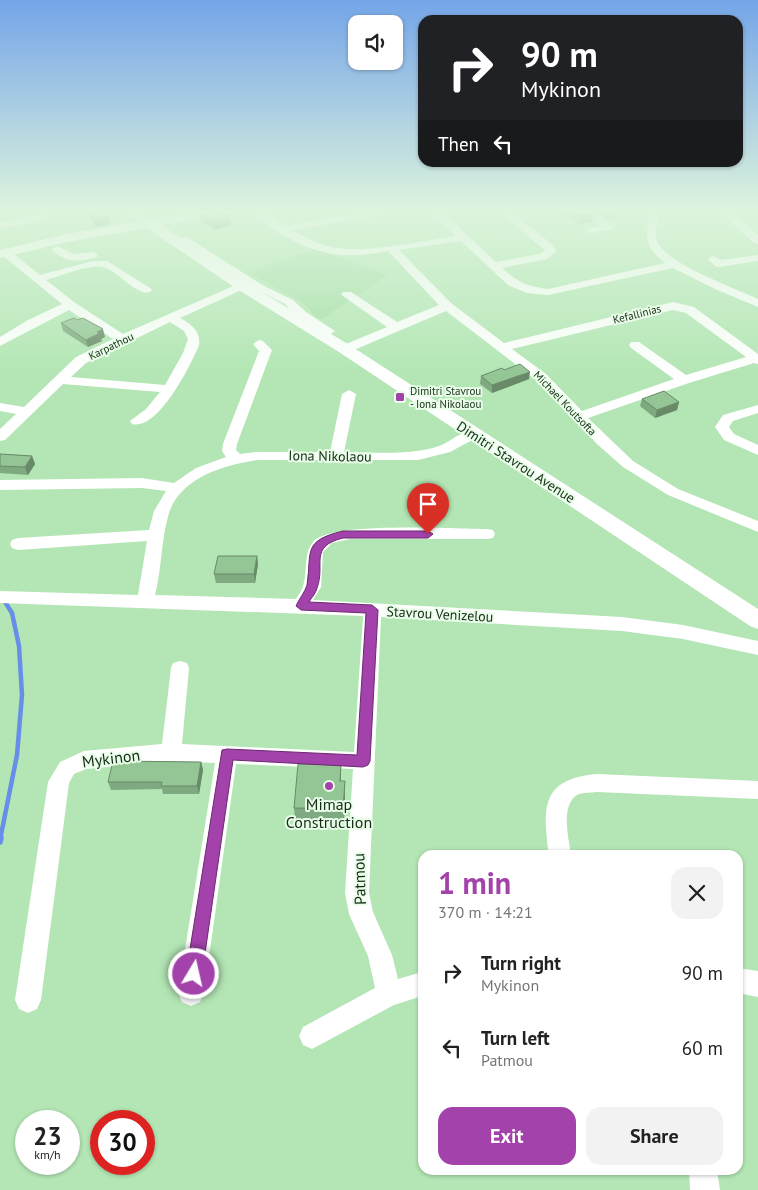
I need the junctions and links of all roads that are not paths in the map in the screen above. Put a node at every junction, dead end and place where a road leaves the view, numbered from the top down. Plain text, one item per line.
1 (18, 265) edge
2 (95, 265) edge
3 (108, 265) edge
4 (210, 265) edge
5 (224, 265) edge
6 (407, 265) edge
7 (502, 265) edge
8 (672, 265) edge
9 (675, 265) edge
10 (494, 266) joint
11 (38, 280) junction
12 (242, 286) junction
13 (146, 290) dead end
14 (347, 294) dead end
15 (758, 303) edge
16 (70, 305) junction
17 (447, 306) junction
18 (172, 318) junction
19 (396, 327) junction
20 (322, 335) junction
21 (122, 339) junction
22 (0, 342) edge
23 (260, 344) dead end
24 (635, 345) dead end
25 (503, 347) junction
26 (345, 349) junction
27 (757, 359) edge
28 (58, 380) junction
29 (684, 380) junction
30 (168, 389) junction
31 (349, 394) dead end
32 (0, 407) edge
33 (758, 409) edge
34 (26, 410) junction
35 (579, 417) junction
36 (137, 421) dead end
37 (473, 434) junction
38 (0, 437) edge
39 (758, 451) edge
40 (336, 456) junction
41 (236, 459) junction
42 (182, 484) junction
43 (0, 485) edge
44 (758, 527) edge
45 (487, 534) dead end
46 (157, 535) junction
47 (18, 544) dead end
48 (6, 597) edge
49 (145, 602) junction
50 (301, 606) junction
51 (372, 610) junction
52 (758, 620) edge
53 (758, 648) edge
54 (180, 668) dead end
55 (171, 752) junction
56 (227, 754) junction
57 (363, 761) junction
58 (758, 790) edge
59 (560, 850) edge
60 (743, 982) edge
61 (758, 984) edge
62 (418, 985) edge
63 (191, 992) dead end
64 (389, 994) junction
65 (28, 1000) dead end
66 (312, 1036) dead end
67 (704, 1175) edge
68 (705, 1190) edge

1 - 11 street
2 - 11 street
3 - 13 street
4 - 12 main road, Dimitri Stavrou Avenue
5 - 20 street
6 - 17 street, Michael Koutsofta
7 - 10 street
8 - 10 street
9 - 15 street
11 - 16 street
12 - 18 street, Karpathou
12 - 20 main road, Dimitri Stavrou Avenue
14 - 19 street
16 - 21 street
16 - 22 street
17 - 19 street
17 - 25 street, Michael Koutsofta
18 - 21 street, Karpathou
18 - 30 street
19 - 26 street
20 - 26 main road, Dimitri Stavrou Avenue
21 - 28 street, Karpathou
23 - 41 street
24 - 29 street
25 - 27 street, Kefallinias
25 - 35 street, Michael Koutsofta
26 - 37 main road, Dimitri Stavrou Avenue
27 - 29 street
28 - 30 street
28 - 34 street, Karpathou
29 - 35 street
30 - 36 street
31 - 40 street
32 - 34 street
33 - 39 street
34 - 38 street, Karpathou
35 - 44 street, Michael Koutsofta
37 - 40 street, Iona Nikolaou
37 - 52 main road, Dimitri Stavrou Avenue
40 - 41 street, Iona Nikolaou
41 - 42 street, Iona Nikolaou
42 - 43 street
42 - 46 street
45 - 50 street
46 - 47 street
46 - 49 street
48 - 49 street, Stavrou Venizelou
49 - 50 street, Stavrou Venizelou
50 - 51 street, Stavrou Venizelou
51 - 53 street, Stavrou Venizelou
51 - 57 street, Patmou
54 - 55 street
55 - 56 street, Mykinon
55 - 65 street, Mykinon
56 - 57 street, Mykinon
56 - 63 street
57 - 64 street, Patmou
58 - 59 street
60 - 61 street
62 - 64 street
64 - 66 street
67 - 68 street

